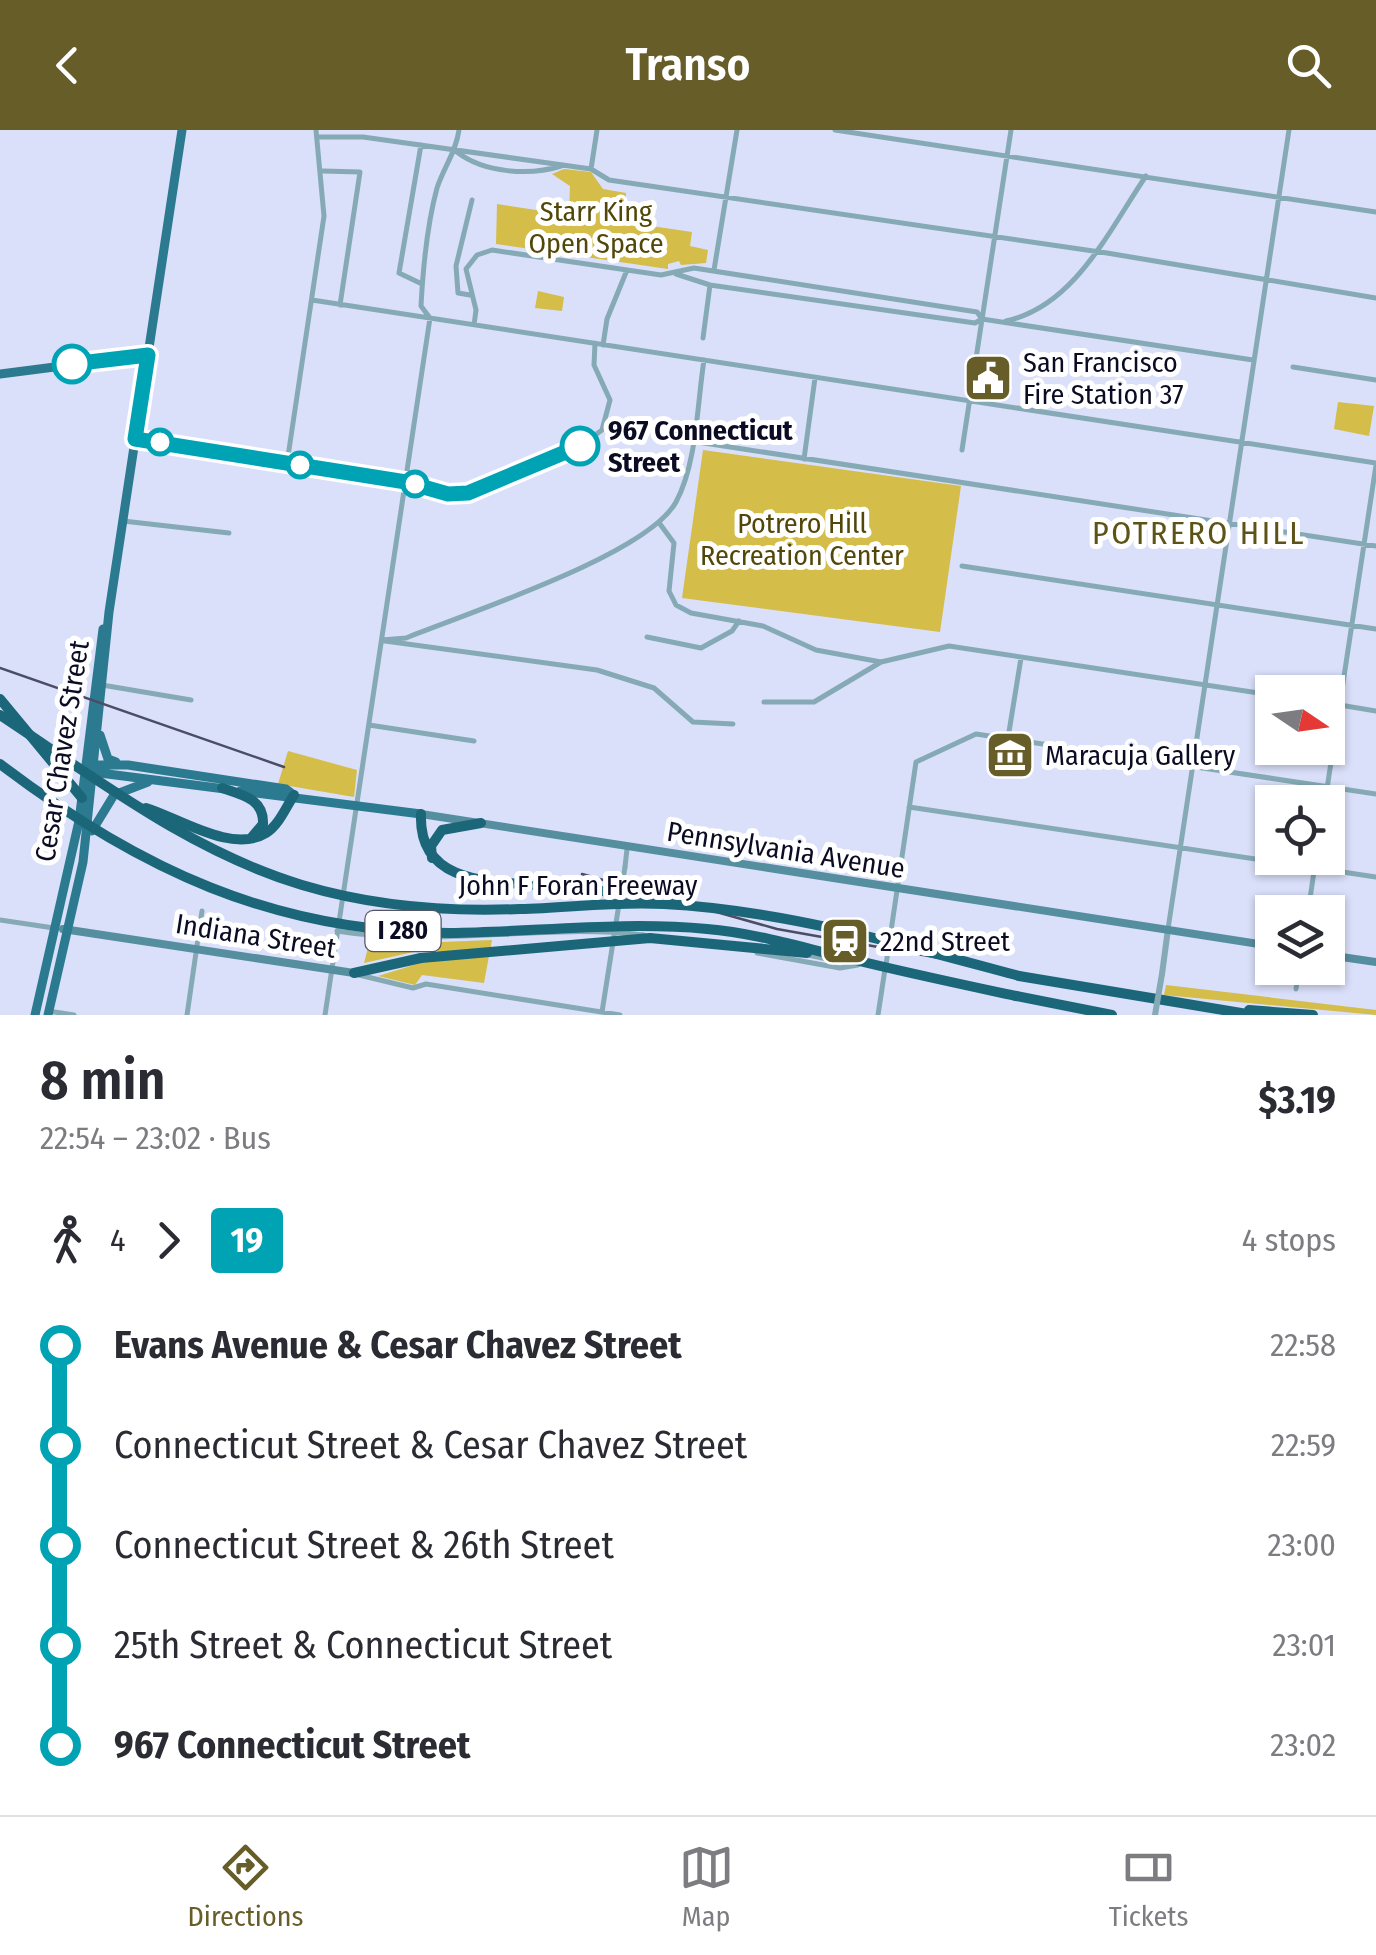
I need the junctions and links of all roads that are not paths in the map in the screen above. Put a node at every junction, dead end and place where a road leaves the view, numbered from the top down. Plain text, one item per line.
1 (182, 130) edge
2 (459, 130) edge
3 (597, 130) edge
4 (736, 130) edge
5 (836, 130) edge
6 (1010, 130) edge
7 (1289, 130) edge
8 (317, 133) edge
9 (421, 146) junction
10 (456, 152) junction
11 (1007, 156) junction
12 (564, 165) junction
13 (591, 169) junction
14 (322, 172) junction
15 (1146, 176) junction
16 (725, 197) junction
17 (1279, 198) junction
18 (472, 200) dead end
19 (1376, 212) edge
20 (994, 236) junction
21 (1098, 252) junction
22 (627, 270) junction
23 (714, 270) junction
24 (676, 274) junction
25 (1265, 278) junction
26 (422, 284) junction
27 (710, 285) junction
28 (470, 295) junction
29 (1376, 298) edge
30 (312, 300) junction
31 (340, 305) junction
32 (430, 318) junction
33 (982, 319) junction
34 (998, 322) junction
35 (474, 325) junction
36 (704, 338) dead end
37 (599, 344) junction
38 (148, 355) junction
39 (704, 360) junction
40 (1254, 360) junction
41 (1293, 367) dead end
42 (0, 374) edge
43 (815, 377) junction
44 (1376, 380) edge
45 (970, 400) junction
46 (135, 439) junction
47 (691, 441) junction
48 (1242, 442) junction
49 (962, 450) dead end
50 (804, 459) junction
51 (287, 462) junction
52 (1376, 464) edge
53 (406, 482) junction
54 (123, 521) junction
55 (1229, 523) junction
56 (660, 524) junction
57 (229, 533) dead end
58 (1364, 544) junction
59 (1376, 546) edge
60 (962, 566) dead end
61 (1216, 604) junction
62 (739, 622) junction
63 (1352, 625) junction
64 (1376, 629) edge
65 (647, 637) dead end
66 (382, 640) junction
67 (1021, 658) junction
68 (881, 662) junction
69 (1344, 675) edge
70 (98, 684) junction
71 (1204, 686) junction
72 (1255, 693) edge
73 (0, 699) edge
74 (191, 700) dead end
75 (764, 702) dead end
76 (1345, 706) edge
77 (1376, 711) edge
78 (0, 714) edge
79 (732, 724) dead end
80 (98, 725) junction
81 (368, 725) junction
82 (1008, 738) junction
83 (474, 740) dead end
84 (44, 755) junction
85 (0, 764) edge
86 (128, 766) junction
87 (1192, 766) junction
88 (92, 768) junction
89 (162, 781) junction
90 (1314, 785) edge
91 (222, 788) junction
92 (1345, 790) edge
93 (1376, 794) edge
94 (294, 795) junction
95 (82, 798) junction
96 (357, 805) junction
97 (136, 806) junction
98 (910, 807) junction
99 (420, 814) junction
100 (481, 824) junction
101 (250, 838) junction
102 (1180, 846) junction
103 (627, 849) junction
104 (432, 859) junction
105 (1255, 859) edge
106 (83, 862) junction
107 (1345, 873) edge
108 (1376, 877) edge
109 (897, 889) junction
110 (739, 911) junction
111 (202, 912) dead end
112 (0, 920) edge
113 (54, 928) junction
114 (66, 930) junction
115 (1168, 930) junction
116 (338, 931) junction
117 (614, 932) junction
118 (1255, 943) edge
119 (197, 950) junction
120 (843, 957) junction
121 (1345, 957) edge
122 (1376, 962) edge
123 (886, 967) junction
124 (332, 971) junction
125 (354, 974) junction
126 (1297, 985) edge
127 (1296, 989) dead end
128 (1197, 1007) junction
129 (36, 1012) edge
130 (49, 1013) edge
131 (602, 1014) edge
132 (74, 1015) edge
133 (187, 1015) edge
134 (325, 1015) edge
135 (620, 1015) edge
136 (878, 1015) edge
137 (1112, 1015) edge
138 (1154, 1015) edge
139 (1253, 1015) edge
140 (1313, 1015) edge

1 - 38 main road, Cesar Chavez Street
2 - 10 street
3 - 13 street
4 - 16 street
5 - 11 street
6 - 11 street
7 - 17 street
8 - 9 street
8 - 14 street
9 - 10 street
9 - 26 street
10 - 12 street
10 - 12 street
10 - 26 street
11 - 15 street
11 - 20 street
12 - 13 street
13 - 16 street
14 - 30 street
14 - 31 street
15 - 17 street
15 - 21 street
16 - 20 street
16 - 23 street
17 - 19 street
17 - 25 street
18 - 28 street
20 - 21 street
20 - 33 street
21 - 25 street
21 - 34 street
22 - 24 street
22 - 28 street
22 - 37 street
23 - 24 street
23 - 33 street
24 - 27 street
25 - 29 street
25 - 40 street
26 - 32 street
27 - 33 street
27 - 36 street
28 - 35 street
30 - 31 street
30 - 51 street
31 - 32 street
32 - 35 street
32 - 53 street
33 - 34 street
33 - 45 street
34 - 40 street
35 - 37 street
37 - 39 street
37 - 53 street
38 - 42 main road
38 - 46 main road, Cesar Chavez Street
39 - 43 street
39 - 47 street
40 - 48 street
41 - 44 street
43 - 45 street
43 - 50 street
45 - 48 street
45 - 49 street
46 - 51 street
46 - 54 main road, Cesar Chavez Street
47 - 50 street
47 - 56 street
48 - 52 street
48 - 55 street
50 - 55 street
51 - 53 street
52 - 58 street
53 - 66 street
54 - 57 street
54 - 70 main road, Cesar Chavez Street
55 - 58 street
55 - 61 street
56 - 62 street
56 - 66 street
58 - 59 street
58 - 63 street
60 - 61 street
61 - 63 street
61 - 71 street
62 - 65 street
62 - 68 street
63 - 64 street
63 - 69 street
66 - 79 street
66 - 81 street
67 - 68 street
67 - 71 street
67 - 82 street
68 - 75 street
70 - 74 street
70 - 80 main road, Cesar Chavez Street
70 - 88 main road, Cesar Chavez Street
71 - 72 street
71 - 87 street
73 - 84 highway
76 - 77 street
78 - 97 highway, John F Foran Freeway / I 280, bridge
80 - 86 main road
80 - 88 main road, Cesar Chavez Street
81 - 83 street
81 - 96 street
82 - 87 street
82 - 98 street
84 - 88 highway
84 - 95 highway
85 - 120 highway, I 280, bridge
86 - 88 main road, Pennsylvania Avenue
86 - 94 main road, Pennsylvania Avenue
87 - 90 street
87 - 102 street
88 - 89 main road, Pennsylvania Avenue
88 - 95 main road, Cesar Chavez Street
88 - 106 main road, Cesar Chavez Street
89 - 91 main road, Pennsylvania Avenue
89 - 106 main road
91 - 94 main road, Pennsylvania Avenue
91 - 101 highway
92 - 93 street
94 - 96 main road, Pennsylvania Avenue
94 - 101 highway
95 - 113 main road, Cesar Chavez Street
96 - 99 main road, Pennsylvania Avenue
96 - 116 street
97 - 101 highway, bridge
97 - 110 highway, John F Foran Freeway / I 280, bridge
98 - 102 street
98 - 109 street
99 - 100 main road, Pennsylvania Avenue
99 - 104 highway
100 - 103 main road, Pennsylvania Avenue
100 - 104 highway
102 - 105 street
102 - 115 street
103 - 109 main road, Pennsylvania Avenue
103 - 117 street, bridge
104 - 110 highway, bridge
106 - 114 main road, Cesar Chavez Street
107 - 108 street
109 - 115 main road, Pennsylvania Avenue
109 - 123 street, bridge
110 - 128 highway, John F Foran Freeway / I 280, bridge
111 - 119 street
112 - 113 street, Indiana Street
113 - 114 main road, Indiana Street
113 - 129 main road, Cesar Chavez Street
114 - 119 main road, Indiana Street
114 - 130 main road, Cesar Chavez Street
115 - 118 main road, Pennsylvania Avenue
115 - 138 street, bridge
116 - 117 street
116 - 124 street
117 - 123 street
117 - 131 street
119 - 124 main road, Indiana Street
119 - 133 street
120 - 125 highway, bridge
120 - 137 highway, I 280, bridge
121 - 122 main road
123 - 136 street
124 - 125 main road, Indiana Street
124 - 134 street
125 - 131 street, Indiana Street
126 - 127 street
128 - 139 highway, John F Foran Freeway / I 280
128 - 140 highway
129 - 130 street
130 - 132 street
131 - 135 street, Indiana Street

